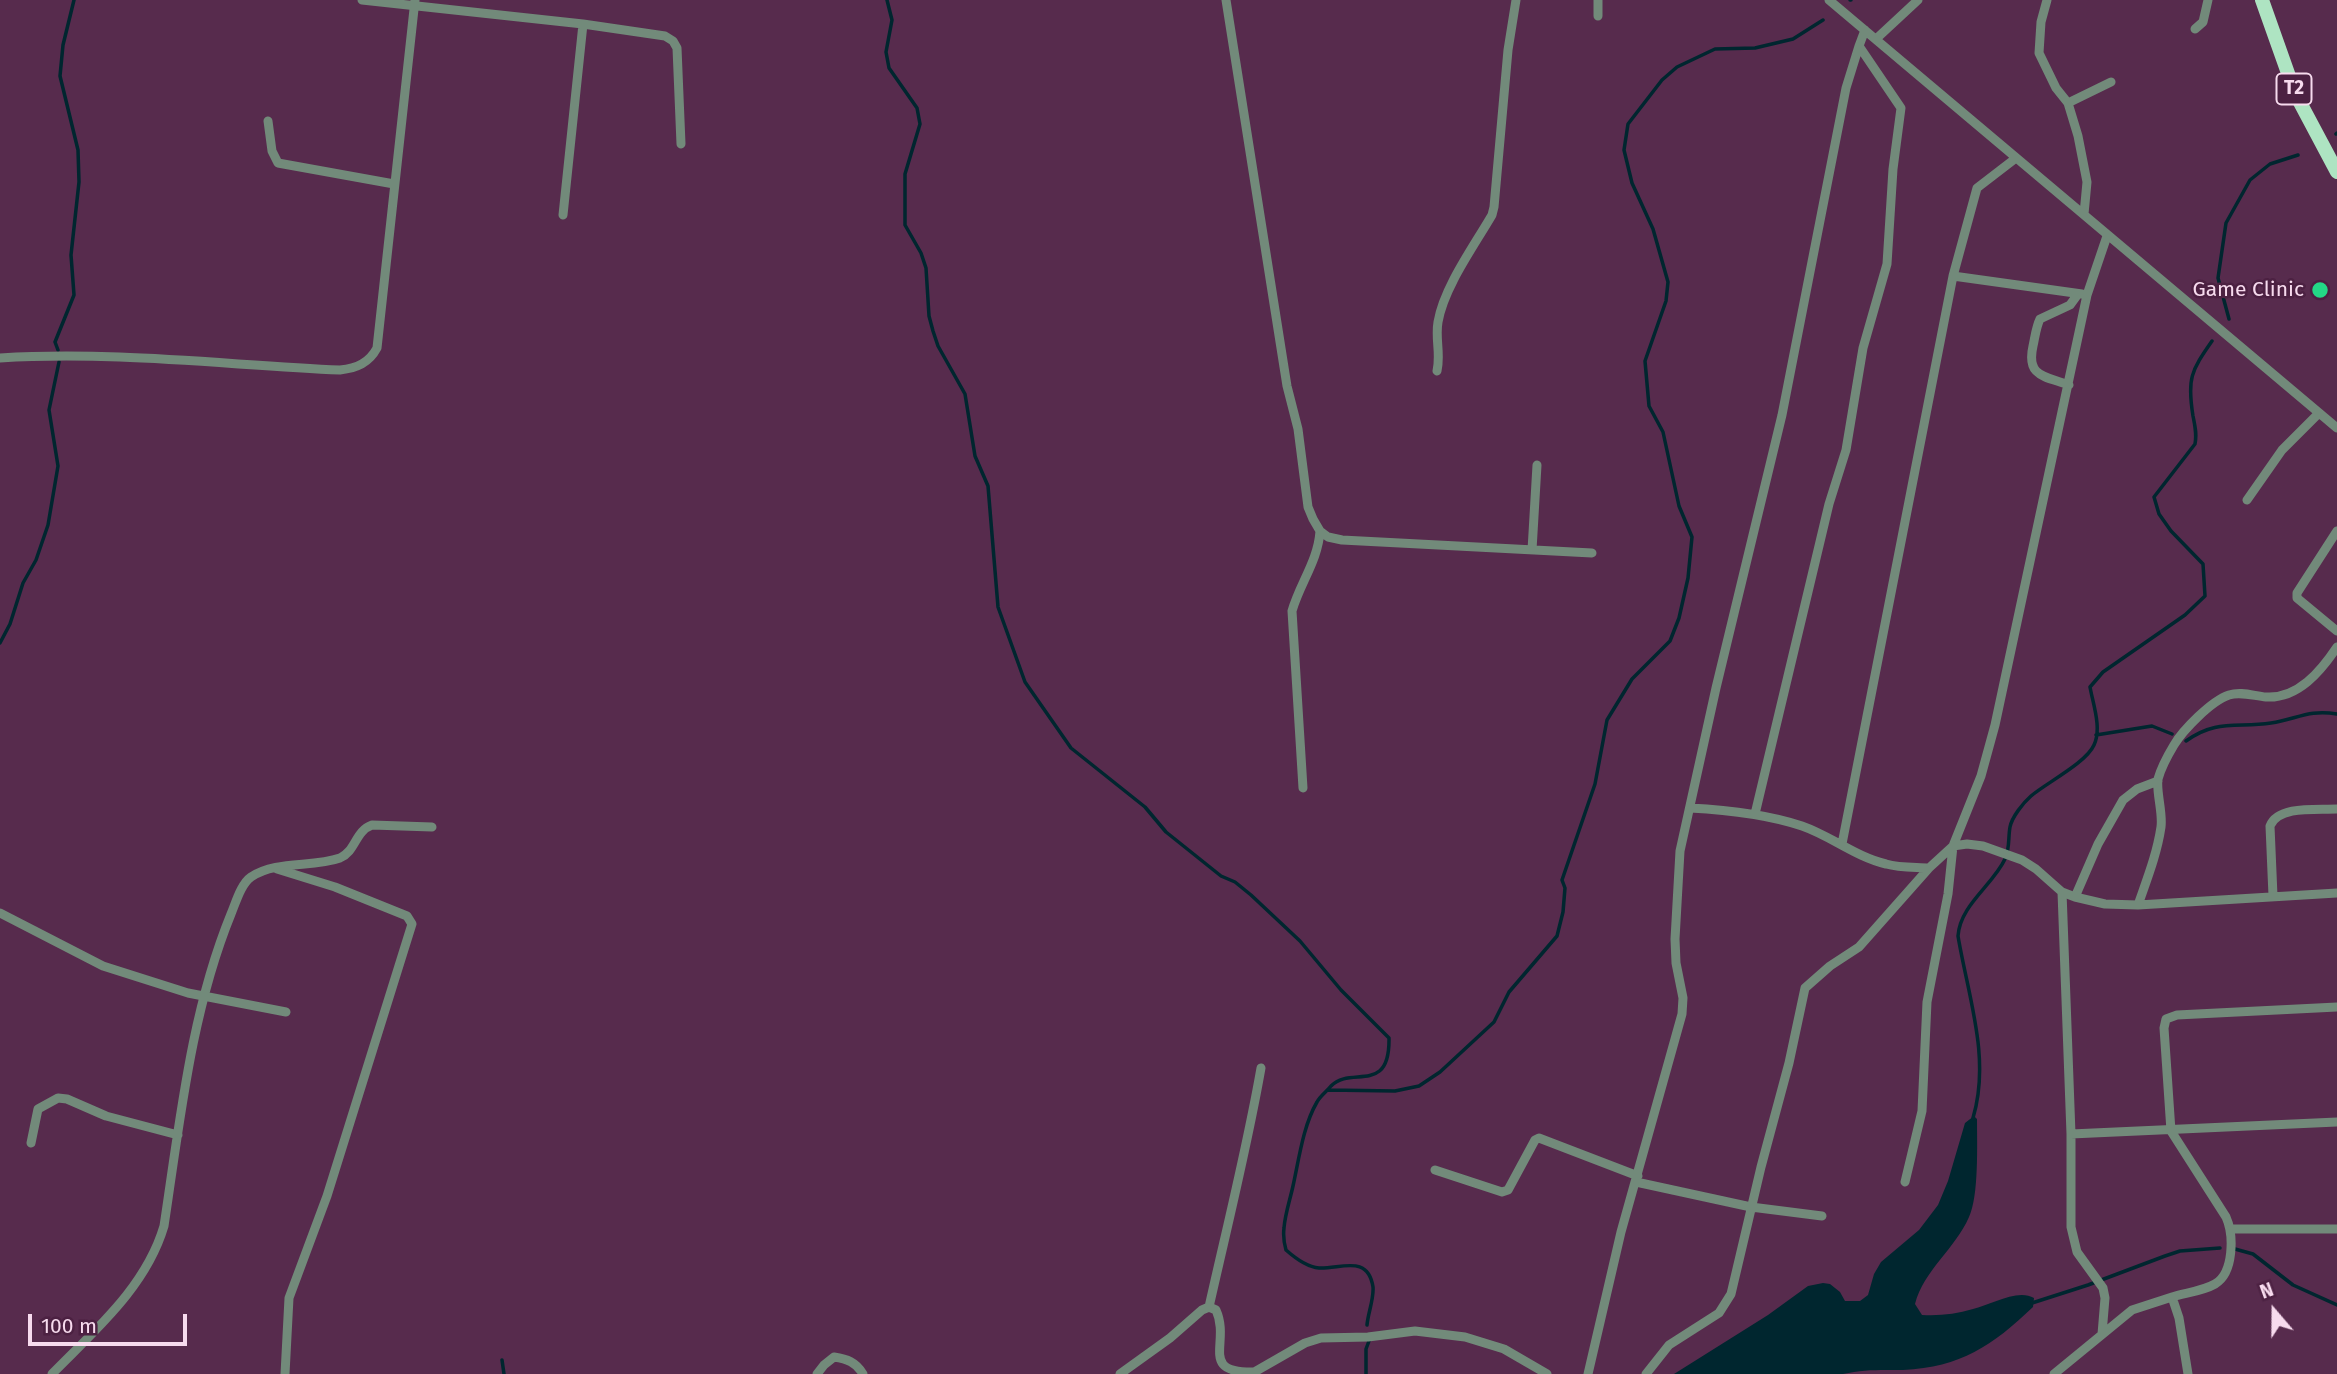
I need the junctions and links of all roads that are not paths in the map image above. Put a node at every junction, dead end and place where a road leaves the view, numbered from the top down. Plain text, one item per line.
1 (362, 0) edge
2 (1226, 0) edge
3 (1516, 0) edge
4 (1598, 0) edge
5 (1829, 0) edge
6 (1918, 0) edge
7 (2047, 0) edge
8 (2208, 0) edge
9 (2262, 0) edge
10 (415, 3) edge
11 (1598, 16) dead end
12 (583, 23) junction
13 (2195, 29) dead end
14 (1865, 30) junction
15 (1876, 39) junction
16 (1859, 46) junction
17 (2111, 82) dead end
18 (2067, 103) junction
19 (268, 121) dead end
20 (681, 144) dead end
21 (2016, 158) junction
22 (2337, 172) edge
23 (394, 184) junction
24 (2084, 214) junction
25 (563, 215) dead end
26 (2107, 236) junction
27 (1953, 276) junction
28 (2082, 294) junction
29 (0, 358) edge
30 (1437, 371) dead end
31 (2069, 385) junction
32 (2318, 414) junction
33 (2337, 428) edge
34 (1536, 465) dead end
35 (2247, 500) dead end
36 (1320, 531) junction
37 (2337, 531) edge
38 (1532, 550) junction
39 (1592, 553) dead end
40 (2337, 631) edge
41 (2337, 647) edge
42 (2158, 781) junction
43 (1303, 788) dead end
44 (1690, 808) junction
45 (2337, 809) edge
46 (1755, 814) junction
47 (432, 827) dead end
48 (1842, 844) junction
49 (1953, 846) junction
50 (276, 868) junction
51 (1929, 868) junction
52 (2062, 892) junction
53 (2337, 893) edge
54 (2273, 896) junction
55 (2075, 897) junction
56 (2138, 905) junction
57 (0, 913) edge
58 (203, 996) junction
59 (2337, 1007) edge
60 (286, 1012) dead end
61 (1261, 1068) dead end
62 (2337, 1122) edge
63 (2171, 1131) junction
64 (2071, 1134) junction
65 (178, 1135) junction
66 (31, 1143) dead end
67 (1435, 1170) dead end
68 (1637, 1179) junction
69 (1905, 1182) dead end
70 (1751, 1207) junction
71 (1822, 1216) dead end
72 (2230, 1229) junction
73 (2337, 1229) edge
74 (2172, 1297) junction
75 (1209, 1307) junction
76 (2102, 1334) junction
77 (55, 1373) edge
78 (1253, 1373) edge
79 (285, 1374) edge
80 (817, 1374) edge
81 (863, 1374) edge
82 (1120, 1374) edge
83 (1547, 1374) edge
84 (1588, 1374) edge
85 (1646, 1374) edge
86 (2054, 1374) edge
87 (2188, 1374) edge

1 - 10 street
2 - 36 street
3 - 30 street
4 - 11 street
5 - 14 street
6 - 15 street
7 - 18 street
8 - 13 street
9 - 22 highway, T2
10 - 12 street
10 - 23 street
12 - 20 street
12 - 25 street
14 - 15 street
14 - 16 street
15 - 21 street
16 - 44 street
16 - 46 street
17 - 18 street
18 - 24 street
19 - 23 street
21 - 24 street
21 - 27 street
23 - 29 street
24 - 26 street
26 - 28 street
26 - 32 street
27 - 28 street
27 - 48 street
28 - 31 street
28 - 31 street
31 - 49 street
32 - 33 street
32 - 35 street
34 - 38 street
36 - 38 street
36 - 43 street
37 - 40 street
38 - 39 street
41 - 42 street
42 - 55 street
42 - 56 street
44 - 46 street
44 - 68 street
45 - 54 street
46 - 48 street
47 - 50 street
48 - 51 street
49 - 51 street
49 - 52 street
49 - 69 street
50 - 58 street
50 - 79 street
51 - 70 street
52 - 55 street
52 - 64 street
53 - 54 street
54 - 56 street
55 - 56 street
57 - 58 street
58 - 60 street
58 - 65 street
59 - 63 street
61 - 75 street
62 - 63 street
63 - 64 street
63 - 72 street
64 - 76 street
65 - 66 street
65 - 77 street
67 - 68 street
68 - 70 street
68 - 84 street
70 - 71 street
70 - 85 street
72 - 73 street
72 - 74 street
74 - 76 street
74 - 87 street
75 - 78 street
75 - 82 street
76 - 86 street
78 - 83 street
80 - 81 street

